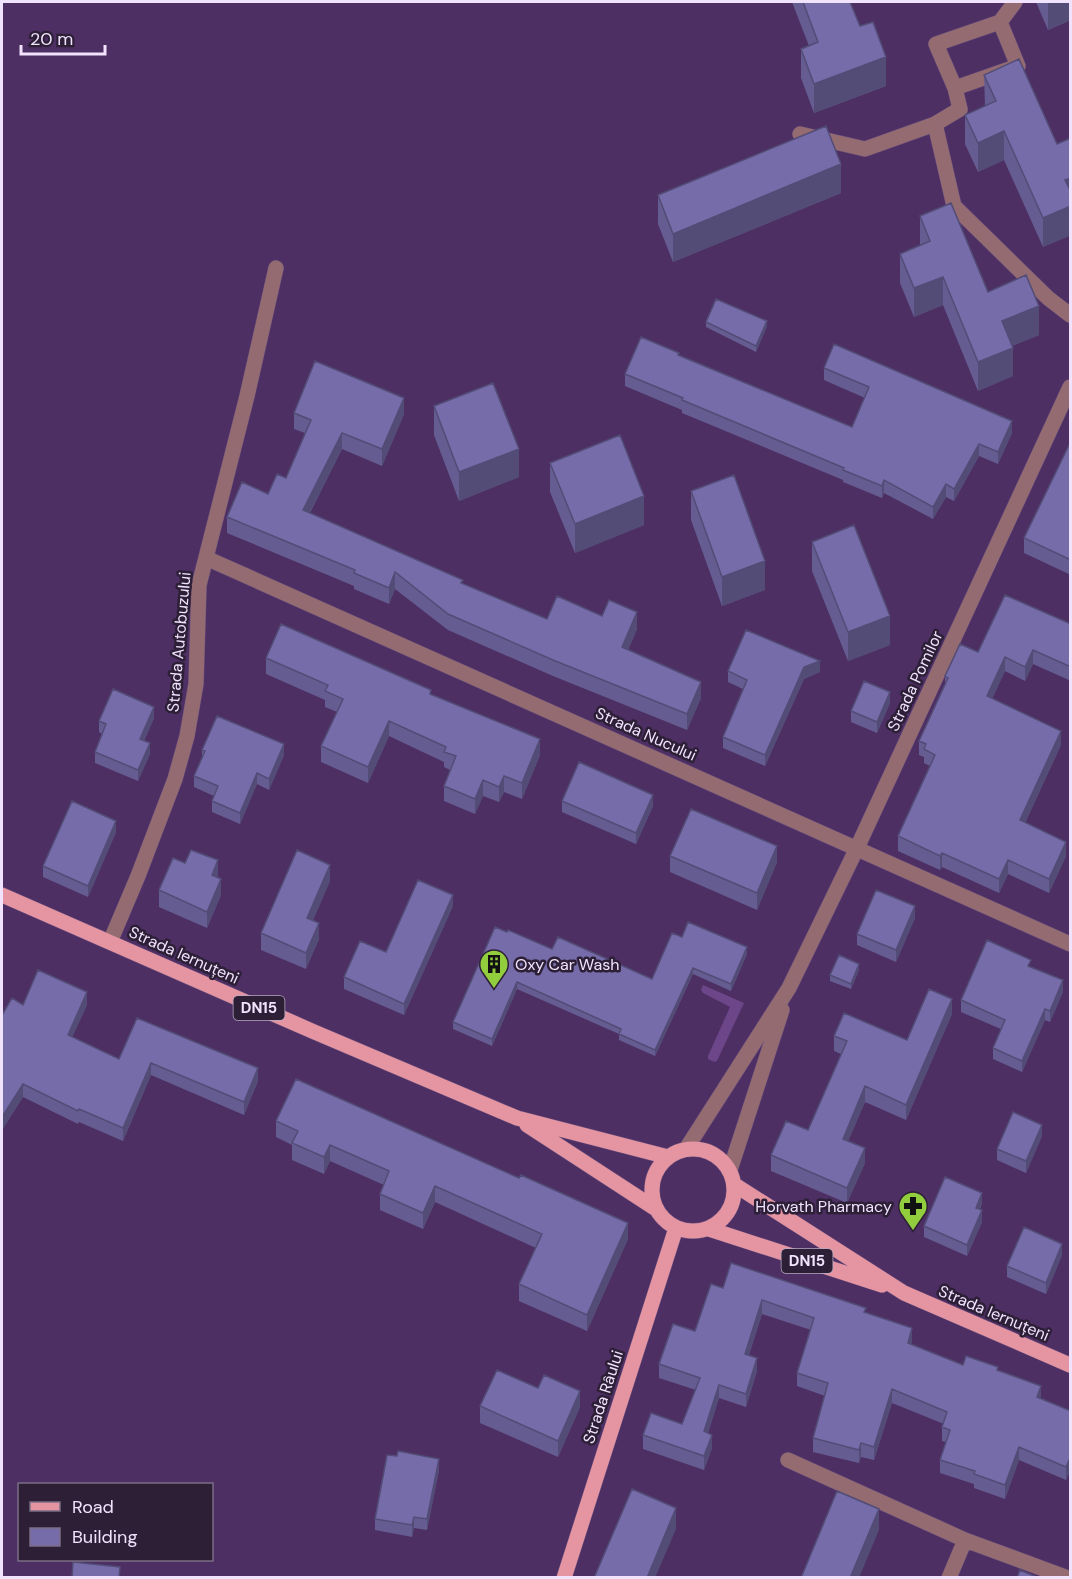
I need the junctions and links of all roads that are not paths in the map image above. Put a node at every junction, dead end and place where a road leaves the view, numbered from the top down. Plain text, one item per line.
1 (1015, 2) edge
2 (1000, 22) junction
3 (955, 88) junction
4 (935, 124) junction
5 (800, 134) edge
6 (276, 268) dead end
7 (1071, 315) edge
8 (1071, 387) edge
9 (206, 558) junction
10 (858, 848) junction
11 (2, 895) edge
12 (110, 942) junction
13 (1071, 944) edge
14 (789, 988) junction
15 (517, 1118) junction
16 (686, 1149) junction
17 (668, 1157) junction
18 (732, 1177) junction
19 (656, 1209) junction
20 (676, 1228) junction
21 (710, 1229) junction
22 (904, 1293) junction
23 (1071, 1365) edge
24 (788, 1460) dead end
25 (965, 1540) junction
26 (564, 1578) edge
27 (949, 1578) edge
28 (1068, 1578) edge

1 - 2 street
2 - 3 street
2 - 3 street
3 - 4 street
4 - 5 street
4 - 7 street
6 - 9 street, Strada Autobuzului
8 - 10 street, Strada Pomilor
9 - 10 street, Strada Nucului
9 - 12 street, Strada Autobuzului
10 - 13 street, Strada Nucului
10 - 14 street, Strada Pomilor
11 - 12 main road, Strada Iernuțeni / DN15
12 - 15 main road, Strada Iernuțeni / DN15
14 - 16 street, Strada Pomilor
14 - 18 street, Strada Pomilor
15 - 17 main road, Strada Iernuțeni / DN15
15 - 19 main road, Strada Iernuțeni / DN15
16 - 17 main road
16 - 18 main road, DN15
17 - 19 main road
18 - 21 main road
18 - 22 main road, Strada Iernuțeni / DN15
19 - 20 main road, DN15
20 - 21 main road, DN15
20 - 26 main road, Strada Râului
21 - 22 main road, Strada Iernuțeni / DN15
22 - 23 main road, Strada Iernuțeni / DN15
24 - 25 street
25 - 27 street
25 - 28 street

